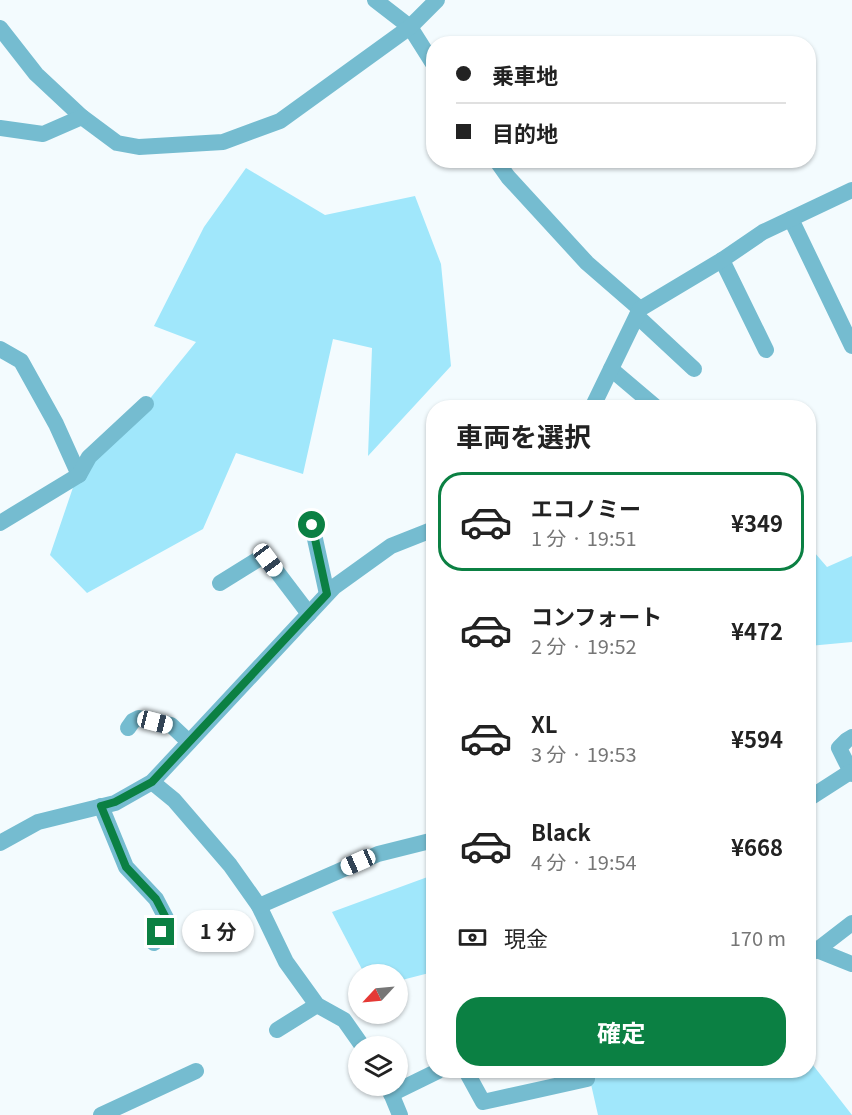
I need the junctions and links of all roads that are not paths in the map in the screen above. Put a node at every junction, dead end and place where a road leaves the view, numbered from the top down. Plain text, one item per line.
1 (375, 0) edge
2 (437, 0) edge
3 (410, 27) junction
4 (0, 28) edge
5 (426, 52) edge
6 (82, 117) junction
7 (0, 128) edge
8 (501, 168) edge
9 (852, 190) edge
10 (791, 219) junction
11 (722, 260) junction
12 (638, 313) junction
13 (852, 346) edge
14 (0, 350) edge
15 (766, 350) dead end
16 (611, 369) junction
17 (694, 369) dead end
18 (596, 400) edge
19 (648, 400) edge
20 (146, 404) dead end
21 (79, 475) junction
22 (0, 523) edge
23 (312, 525) dead end
24 (426, 532) edge
25 (220, 583) dead end
26 (327, 594) junction
27 (309, 614) junction
28 (129, 728) dead end
29 (852, 737) edge
30 (189, 742) junction
31 (851, 773) edge
32 (152, 782) junction
33 (816, 794) edge
34 (101, 806) junction
35 (426, 842) edge
36 (0, 843) edge
37 (259, 906) junction
38 (852, 923) edge
39 (154, 943) dead end
40 (816, 950) edge
41 (816, 953) edge
42 (852, 964) edge
43 (317, 1005) junction
44 (277, 1030) dead end
45 (355, 1036) edge
46 (196, 1071) dead end
47 (426, 1076) edge
48 (470, 1078) edge
49 (587, 1078) dead end
50 (408, 1083) edge
51 (392, 1096) edge
52 (101, 1115) edge
53 (400, 1115) edge

1 - 3 street
2 - 3 street
3 - 5 street
3 - 6 street
4 - 6 street
6 - 7 street
8 - 12 street
9 - 10 street
10 - 11 street
10 - 13 street
11 - 12 street
11 - 15 street
12 - 16 street
12 - 17 street
14 - 21 street
16 - 18 street
16 - 19 street
20 - 21 street
21 - 22 street
23 - 26 street
24 - 26 street
25 - 27 street
26 - 27 street
27 - 30 street
28 - 30 street
29 - 31 street
30 - 32 street
31 - 33 street
32 - 34 street
32 - 37 street
34 - 36 street
34 - 39 street
35 - 37 street
37 - 43 street
38 - 40 street
41 - 42 street
43 - 44 street
43 - 45 street
46 - 52 street
47 - 50 street
48 - 49 street
51 - 53 street

